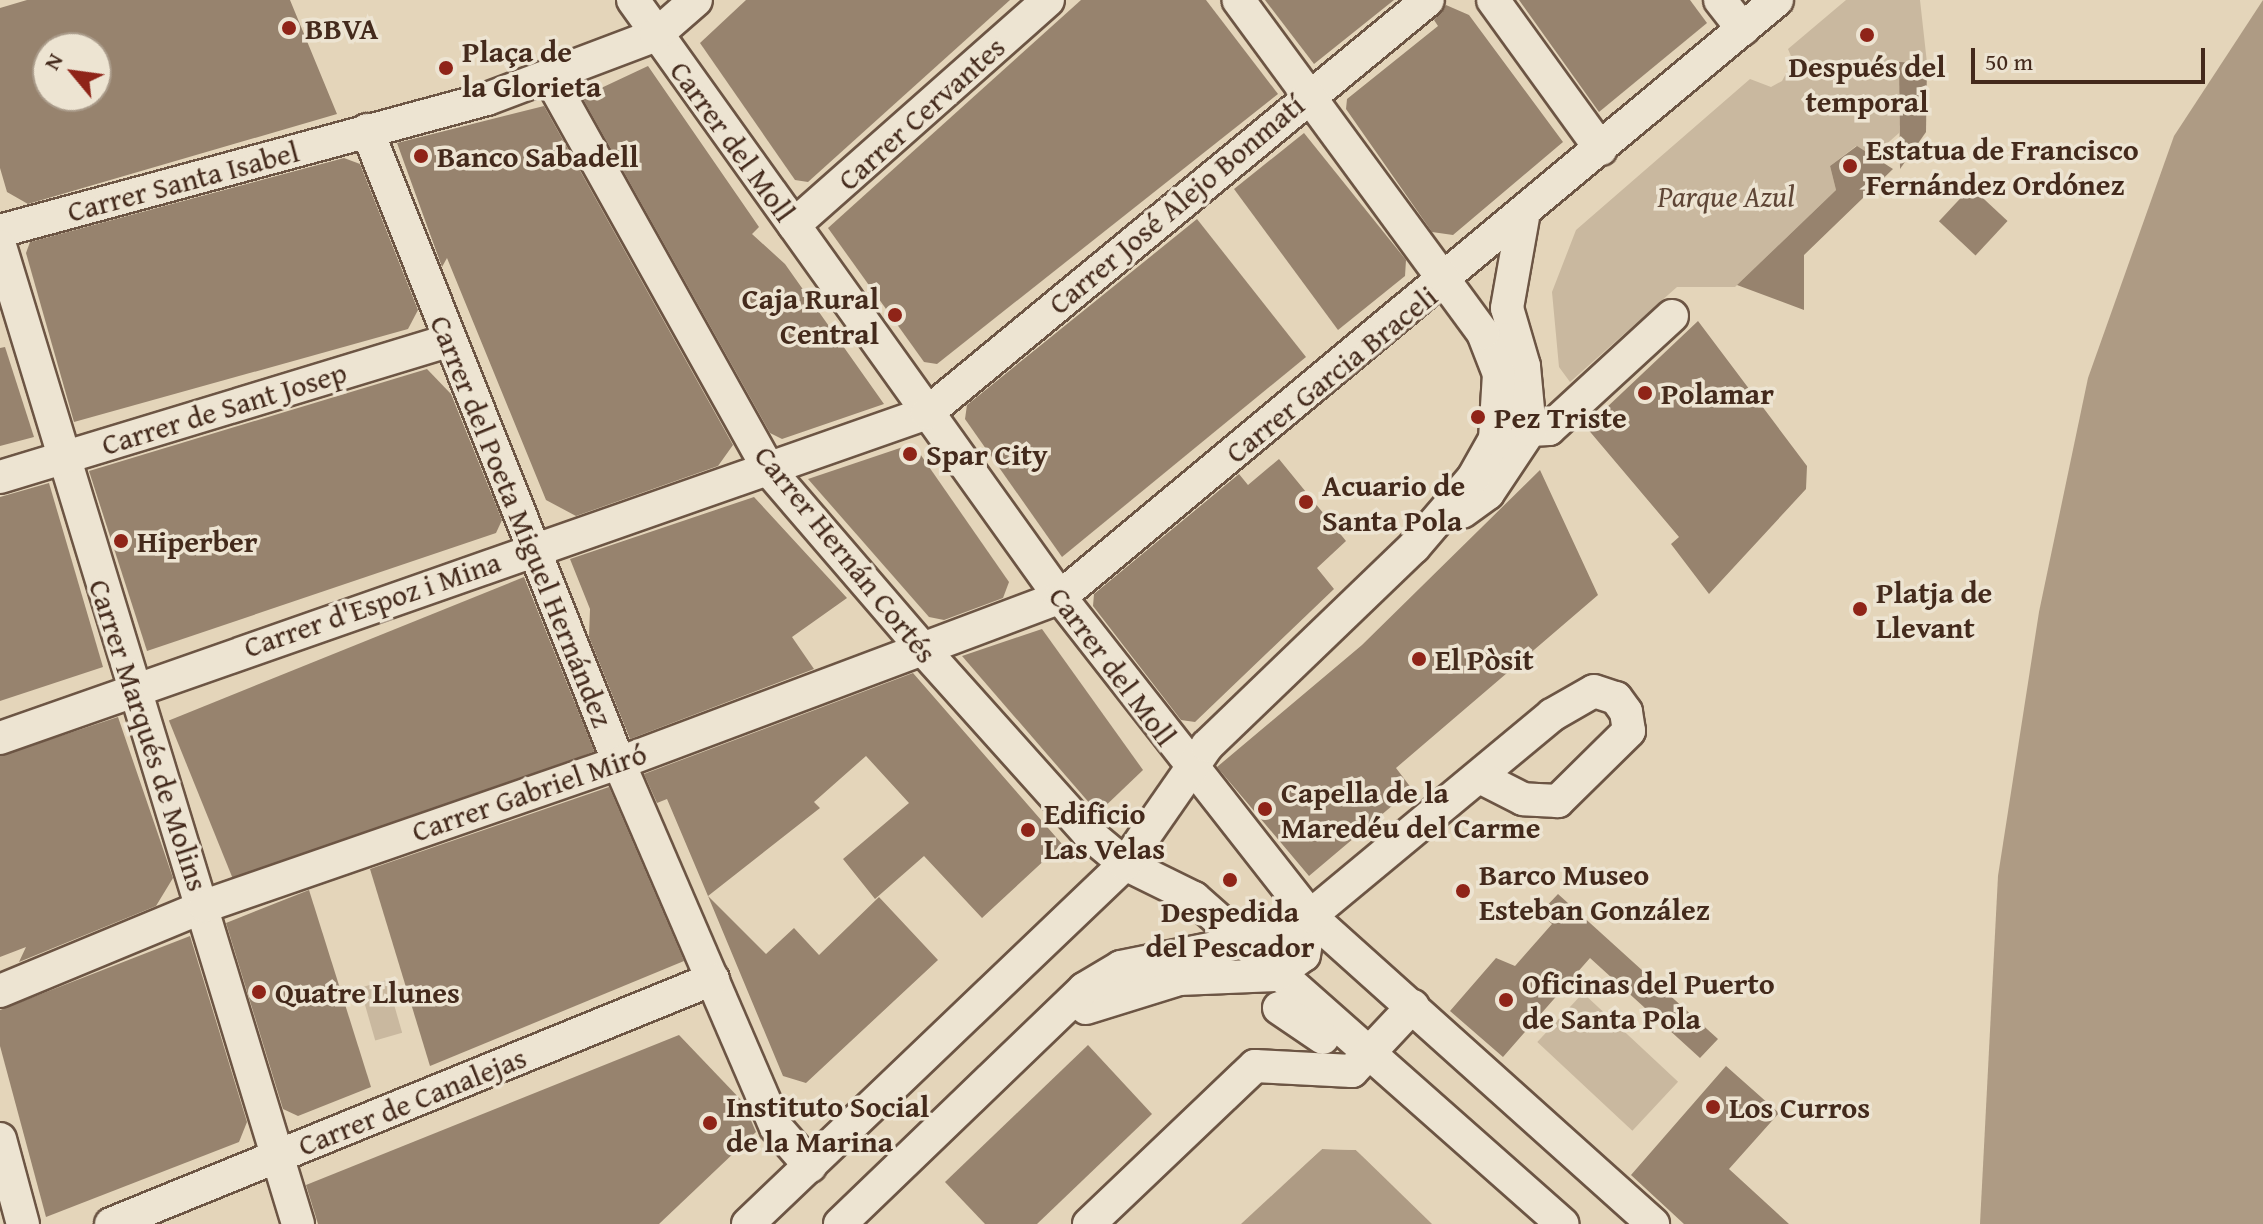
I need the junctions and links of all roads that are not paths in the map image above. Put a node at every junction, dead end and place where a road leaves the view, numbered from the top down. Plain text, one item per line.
1 (633, 0) edge
2 (696, 0) edge
3 (1048, 0) edge
4 (1238, 0) edge
5 (1428, 0) edge
6 (1493, 0) edge
7 (1720, 0) edge
8 (1777, 0) edge
9 (1743, 29) junction
10 (656, 35) junction
11 (550, 78) junction
12 (1309, 93) junction
13 (367, 130) junction
14 (1601, 149) junction
15 (1523, 217) junction
16 (794, 225) junction
17 (0, 231) edge
18 (0, 246) edge
19 (1444, 281) junction
20 (1672, 316) dead end
21 (449, 341) junction
22 (927, 413) junction
23 (1530, 430) junction
24 (59, 457) junction
25 (769, 470) junction
26 (0, 477) edge
27 (534, 547) junction
28 (1414, 547) junction
29 (1060, 597) junction
30 (922, 648) junction
31 (134, 688) junction
32 (0, 738) edge
33 (619, 763) junction
34 (1190, 766) junction
35 (1480, 777) dead end
36 (1125, 864) junction
37 (205, 906) junction
38 (1206, 910) junction
39 (1310, 916) junction
40 (1240, 941) junction
41 (1204, 945) junction
42 (1276, 975) junction
43 (713, 979) junction
44 (0, 991) edge
45 (1413, 1006) junction
46 (1279, 1008) dead end
47 (1055, 1024) junction
48 (1364, 1058) junction
49 (0, 1139) edge
50 (276, 1155) junction
51 (810, 1166) junction
52 (23, 1224) edge
53 (111, 1224) edge
54 (298, 1224) edge
55 (748, 1224) edge
56 (840, 1224) edge
57 (1089, 1224) edge
58 (1563, 1224) edge
59 (1653, 1224) edge

1 - 10 street
2 - 10 street
3 - 16 street, Carrer Cervantes
4 - 12 street
5 - 12 street, Carrer José Alejo Bonmatí
6 - 14 street
7 - 9 street
8 - 9 street, Carrer Garcia Braceli
9 - 14 street, Carrer Garcia Braceli
10 - 11 street
10 - 16 street, Carrer del Moll
11 - 13 street
11 - 25 street, Carrer Hernán Cortés
12 - 19 street
12 - 22 street, Carrer José Alejo Bonmatí
13 - 17 street, Carrer Santa Isabel
13 - 21 street, Carrer del Poeta Miguel Hernández
14 - 15 street, Carrer Garcia Braceli
15 - 19 street, Carrer Garcia Braceli
15 - 23 street
16 - 22 street, Carrer del Moll
18 - 24 street, Carrer Marqués de Molins
19 - 28 street
19 - 29 street, Carrer Garcia Braceli
20 - 23 street
21 - 24 street, Carrer de Sant Josep
21 - 27 street, Carrer del Poeta Miguel Hernández
22 - 25 street, Carrer d'Espoz i Mina
22 - 29 street, Carrer del Moll
23 - 28 street
24 - 26 street, Carrer de Sant Josep
24 - 31 street, Carrer Marqués de Molins
25 - 27 street, Carrer d'Espoz i Mina
25 - 30 street, Carrer Hernán Cortés
27 - 31 street, Carrer d'Espoz i Mina
27 - 33 street, Carrer del Poeta Miguel Hernández
28 - 34 street
29 - 30 street, Carrer Gabriel Miró
29 - 34 street, Carrer del Moll
30 - 33 street, Carrer Gabriel Miró
30 - 36 street, Carrer Hernán Cortés
31 - 32 street, Carrer d'Espoz i Mina
31 - 37 street, Carrer Marqués de Molins
33 - 37 street, Carrer Gabriel Miró
33 - 43 street, Carrer del Poeta Miguel Hernández
34 - 36 street
34 - 39 street, Carrer del Moll
35 - 39 street
36 - 38 street
36 - 51 street
37 - 44 street, Carrer Gabriel Miró
37 - 50 street, Carrer Marqués de Molins
38 - 40 street
38 - 41 street
39 - 40 street
39 - 42 street
39 - 45 street, Carrer del Moll
40 - 41 street
40 - 42 street
41 - 47 street
42 - 47 street
42 - 48 street
43 - 50 street, Carrer de Canalejas
43 - 51 street, Carrer del Poeta Miguel Hernández
45 - 48 street
45 - 59 street, Carrer del Moll
46 - 48 street
47 - 56 street
48 - 57 street
48 - 58 street
49 - 52 street
50 - 53 street, Carrer de Canalejas
50 - 54 street, Carrer Marqués de Molins
51 - 55 street

